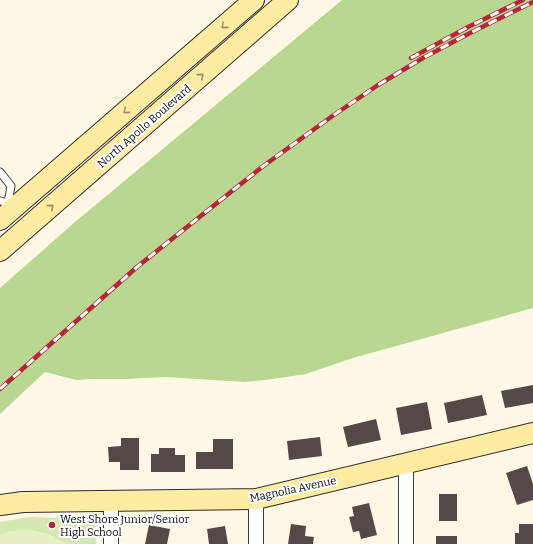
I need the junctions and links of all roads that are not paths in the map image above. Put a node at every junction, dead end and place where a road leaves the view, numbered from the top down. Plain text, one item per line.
1 (254, 0) edge
2 (288, 0) edge
3 (0, 172) edge
4 (12, 214) edge
5 (0, 251) edge
6 (533, 433) edge
7 (406, 464) junction
8 (256, 499) junction
9 (111, 501) junction
10 (0, 506) edge
11 (111, 544) edge
12 (256, 544) edge
13 (406, 544) edge

1 -> 4 street, North Apollo Boulevard
4 -> 2 street, North Apollo Boulevard
3 - 4 lane
4 - 5 street, North Apollo Boulevard
6 - 7 street, Magnolia Avenue
7 - 8 street, Magnolia Avenue
7 - 13 street
8 - 9 street, Magnolia Avenue
8 - 12 street
9 - 10 street, Magnolia Avenue
9 - 11 street

